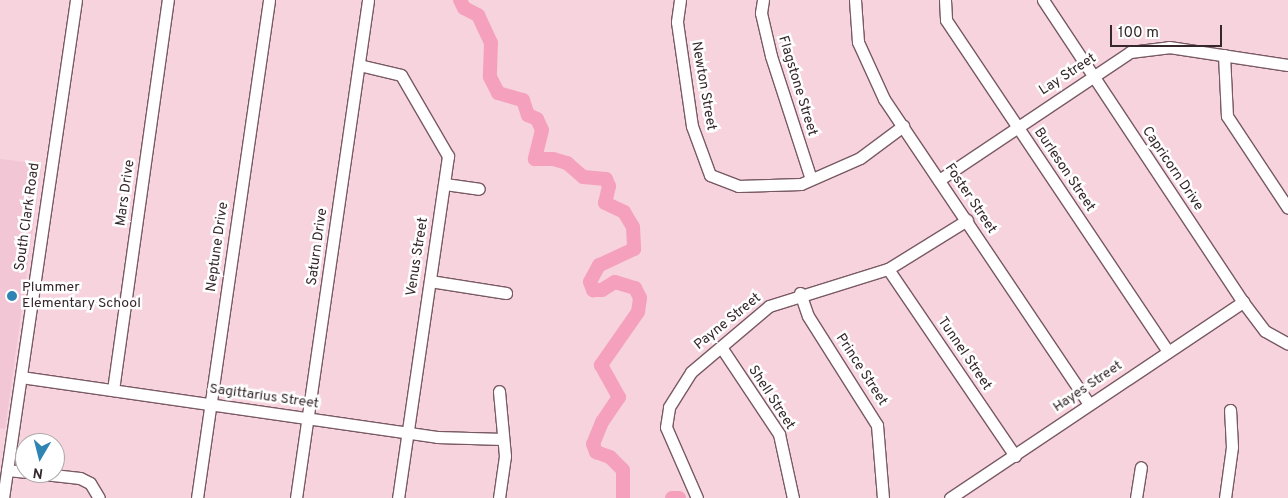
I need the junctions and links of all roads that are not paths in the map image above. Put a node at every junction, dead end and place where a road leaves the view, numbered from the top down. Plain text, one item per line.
1 (76, 0) edge
2 (168, 0) edge
3 (269, 0) edge
4 (368, 0) edge
5 (680, 0) edge
6 (763, 0) edge
7 (854, 0) edge
8 (945, 0) edge
9 (1043, 0) edge
10 (1224, 55) junction
11 (359, 65) junction
12 (1288, 65) edge
13 (1094, 76) junction
14 (903, 126) junction
15 (1017, 127) junction
16 (811, 179) junction
17 (940, 180) junction
18 (445, 184) junction
19 (480, 189) dead end
20 (1288, 208) edge
21 (967, 220) junction
22 (888, 269) junction
23 (430, 282) junction
24 (506, 293) dead end
25 (800, 293) junction
26 (1243, 302) junction
27 (1288, 344) edge
28 (721, 347) junction
29 (1168, 352) junction
30 (21, 377) junction
31 (113, 390) junction
32 (499, 391) dead end
33 (210, 404) junction
34 (1089, 404) junction
35 (1230, 410) dead end
36 (308, 418) junction
37 (407, 433) junction
38 (503, 439) junction
39 (1015, 456) junction
40 (1141, 467) dead end
41 (7, 470) junction
42 (15, 471) edge
43 (65, 476) edge
44 (3, 498) edge
45 (99, 498) edge
46 (197, 498) edge
47 (296, 498) edge
48 (398, 498) edge
49 (499, 498) edge
50 (697, 498) edge
51 (793, 498) edge
52 (883, 498) edge
53 (950, 498) edge
54 (1136, 498) edge
55 (1225, 498) edge

1 - 30 street, South Clark Road
2 - 31 street, Mars Drive
3 - 33 street, Neptune Drive
4 - 11 street, Saturn Drive
5 - 16 street, Newton Street
6 - 16 street, Flagstone Street
7 - 14 street, Foster Street
8 - 15 street, Burleson Street
9 - 13 street, Capricorn Drive
10 - 12 street, Lay Street
10 - 13 street, Lay Street
10 - 20 street
11 - 18 street, Venus Street
11 - 36 street, Saturn Drive
13 - 15 street, Lay Street
13 - 26 street, Capricorn Drive
14 - 16 street
14 - 17 street, Foster Street
15 - 17 street, Lay Street
15 - 29 street, Burleson Street
17 - 21 street, Foster Street
18 - 19 street
18 - 23 street, Venus Street
21 - 22 street, Payne Street
21 - 34 street, Foster Street
22 - 25 street, Payne Street
22 - 39 street, Tunnel Street
23 - 24 street
23 - 37 street, Venus Street
25 - 28 street, Payne Street
25 - 52 street, Prince Street
26 - 27 street, Capricorn Drive
26 - 29 street, Hayes Street
28 - 50 street, Payne Street
28 - 51 street, Shell Street
29 - 34 street, Hayes Street
30 - 31 street, Sagittarius Street
30 - 41 street, South Clark Road
31 - 33 street, Sagittarius Street
32 - 38 street
33 - 36 street, Sagittarius Street
33 - 46 street, Neptune Drive
34 - 39 street, Hayes Street
35 - 55 street
36 - 37 street, Sagittarius Street
36 - 47 street, Saturn Drive
37 - 38 street, Sagittarius Street
37 - 48 street, Venus Street
38 - 49 street
39 - 53 street, Hayes Street
40 - 54 street
41 - 42 street
41 - 44 street, South Clark Road
43 - 45 street

